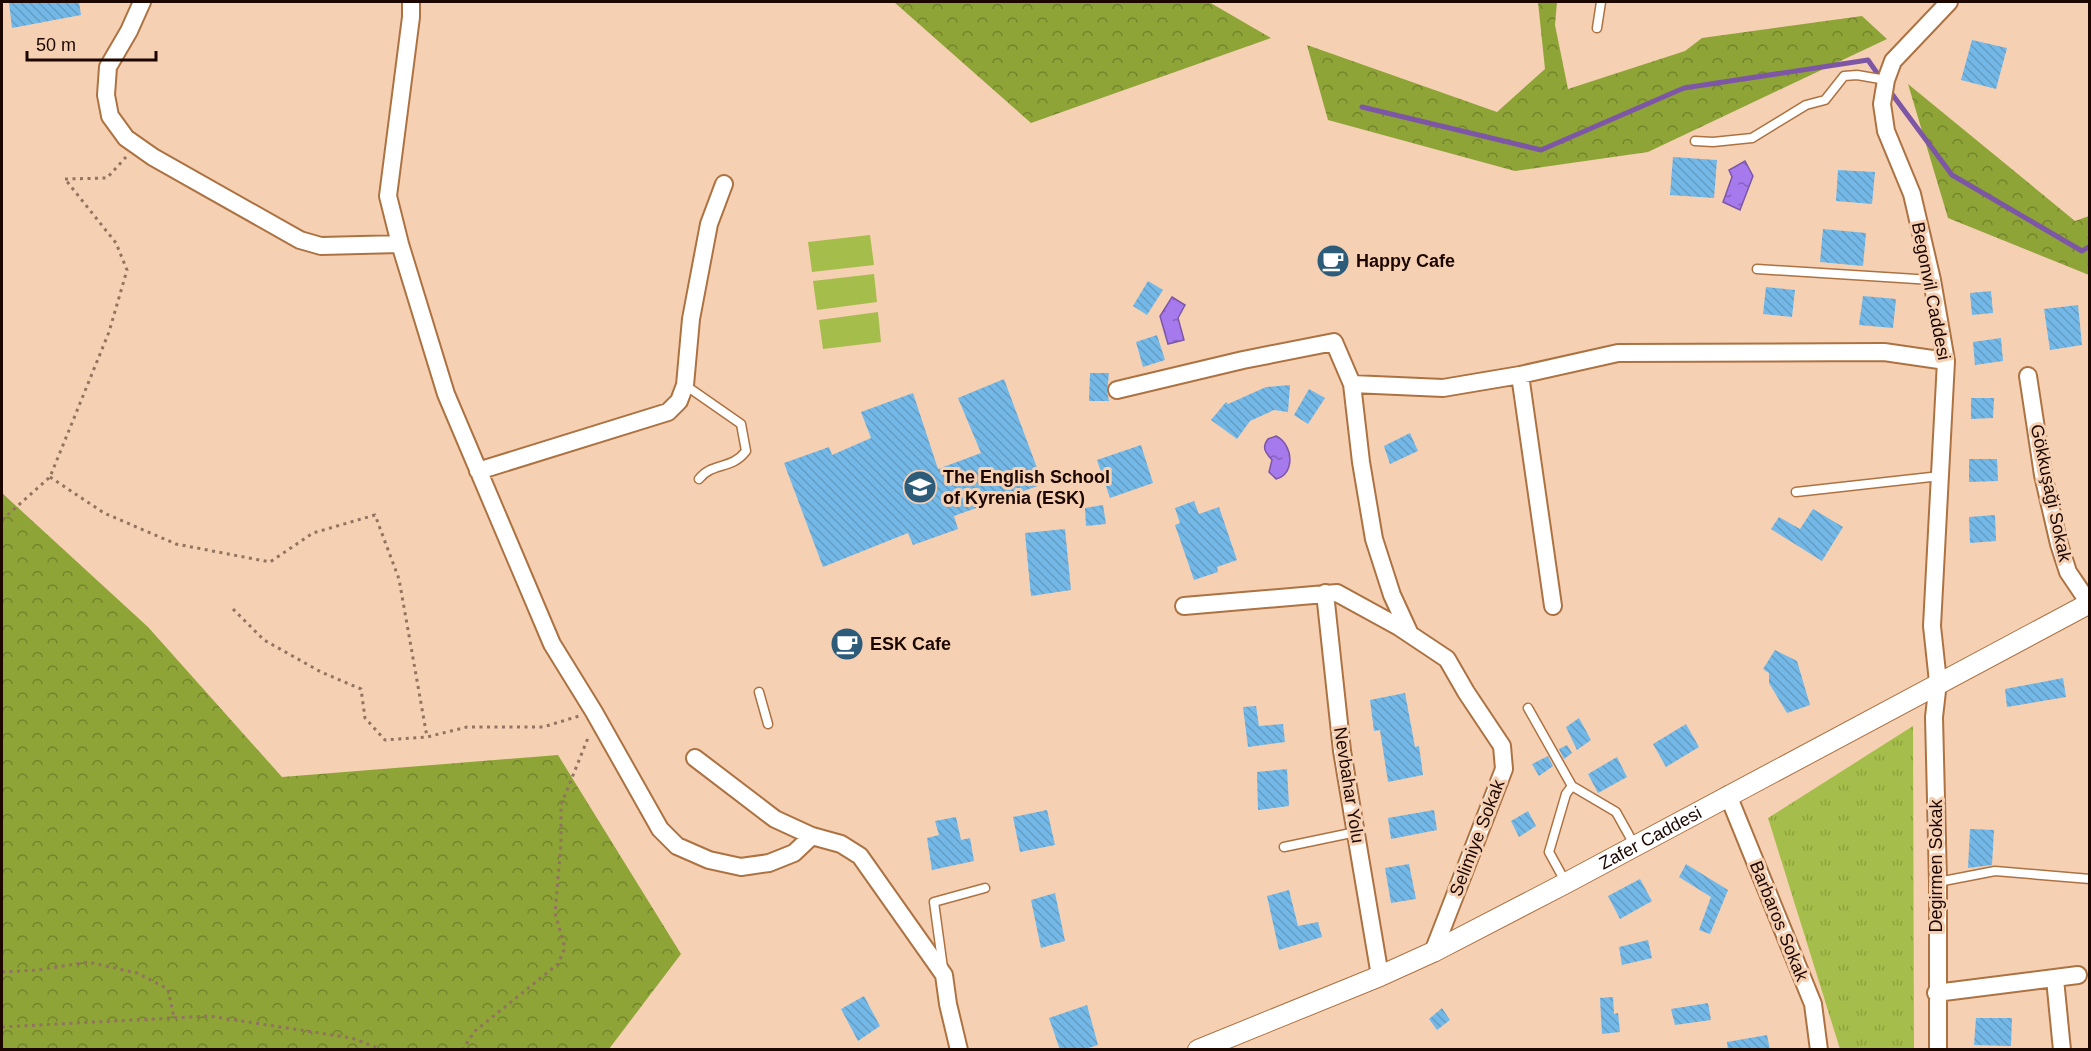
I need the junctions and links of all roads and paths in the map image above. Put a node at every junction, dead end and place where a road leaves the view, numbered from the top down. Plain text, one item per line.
1 (142, 2) edge
2 (411, 2) edge
3 (1600, 2) edge
4 (1949, 2) edge
5 (1597, 28) dead end
6 (1886, 80) junction
7 (1695, 141) dead end
8 (137, 146) junction
9 (724, 184) dead end
10 (400, 244) junction
11 (1757, 269) dead end
12 (1932, 280) junction
13 (1946, 361) junction
14 (1520, 375) junction
15 (2028, 376) dead end
16 (1352, 384) junction
17 (685, 385) junction
18 (1117, 390) dead end
19 (478, 471) junction
20 (1940, 476) junction
21 (50, 477) junction
22 (699, 479) dead end
23 (1796, 492) dead end
24 (2, 520) edge
25 (1325, 593) junction
26 (2089, 603) edge
27 (1184, 606) dead end
28 (1553, 606) dead end
29 (233, 609) dead end
30 (1411, 634) junction
31 (1938, 682) junction
32 (759, 692) dead end
33 (1528, 708) dead end
34 (594, 712) junction
35 (768, 724) dead end
36 (426, 737) junction
37 (695, 758) dead end
38 (1572, 786) junction
39 (1728, 795) junction
40 (1356, 832) junction
41 (812, 836) junction
42 (1284, 847) dead end
43 (1635, 847) junction
44 (2090, 879) edge
45 (1938, 882) junction
46 (1566, 884) junction
47 (985, 888) dead end
48 (1433, 952) junction
49 (2, 972) edge
50 (944, 975) junction
51 (2078, 975) dead end
52 (1380, 976) junction
53 (2055, 979) junction
54 (1936, 993) junction
55 (174, 1018) junction
56 (2, 1028) edge
57 (383, 1050) edge
58 (462, 1050) edge
59 (959, 1050) edge
60 (1198, 1050) edge
61 (1819, 1050) edge
62 (1938, 1050) edge
63 (2062, 1050) edge

1 - 8 street
2 - 10 street
3 - 5 lane
4 - 6 street, Begonvil Caddesi
6 - 7 lane
6 - 12 street, Begonvil Caddesi
8 - 10 street
8 - 21 path
9 - 17 street
10 - 19 street
11 - 12 lane
12 - 13 street, Begonvil Caddesi
13 - 14 street
13 - 20 street, Begonvil Caddesi
14 - 16 street
14 - 28 street
15 - 26 street, Gökkuşaği Sokak
16 - 18 street
16 - 30 street
17 - 19 street
17 - 22 lane
19 - 34 street
20 - 23 lane
20 - 31 street, Begonvil Caddesi
21 - 24 path
21 - 36 path
25 - 27 street, Selimiye Sokak
25 - 30 street, Selimiye Sokak
25 - 40 street, Nevbahar Yolu
26 - 31 street, Zafer Caddesi
29 - 36 path
30 - 48 street, Selimiye Sokak
31 - 39 street, Zafer Caddesi
31 - 45 street, Degirmen Sokak
32 - 35 lane
33 - 38 lane
34 - 36 path
34 - 41 street
34 - 58 path
37 - 41 street
38 - 43 lane
38 - 46 lane
39 - 43 street, Zafer Caddesi
39 - 61 street, Barbaros Sokak
40 - 42 lane
40 - 52 street, Nevbahar Yolu
41 - 50 street
43 - 46 street, Zafer Caddesi
44 - 45 lane
45 - 54 street, Degirmen Sokak
46 - 48 street, Zafer Caddesi
47 - 50 lane
48 - 52 street, Zafer Caddesi
49 - 55 path
50 - 59 street
51 - 53 street
52 - 60 street, Zafer Caddesi
53 - 54 street
53 - 63 street
54 - 62 street, Degirmen Sokak
55 - 56 path
55 - 57 path

